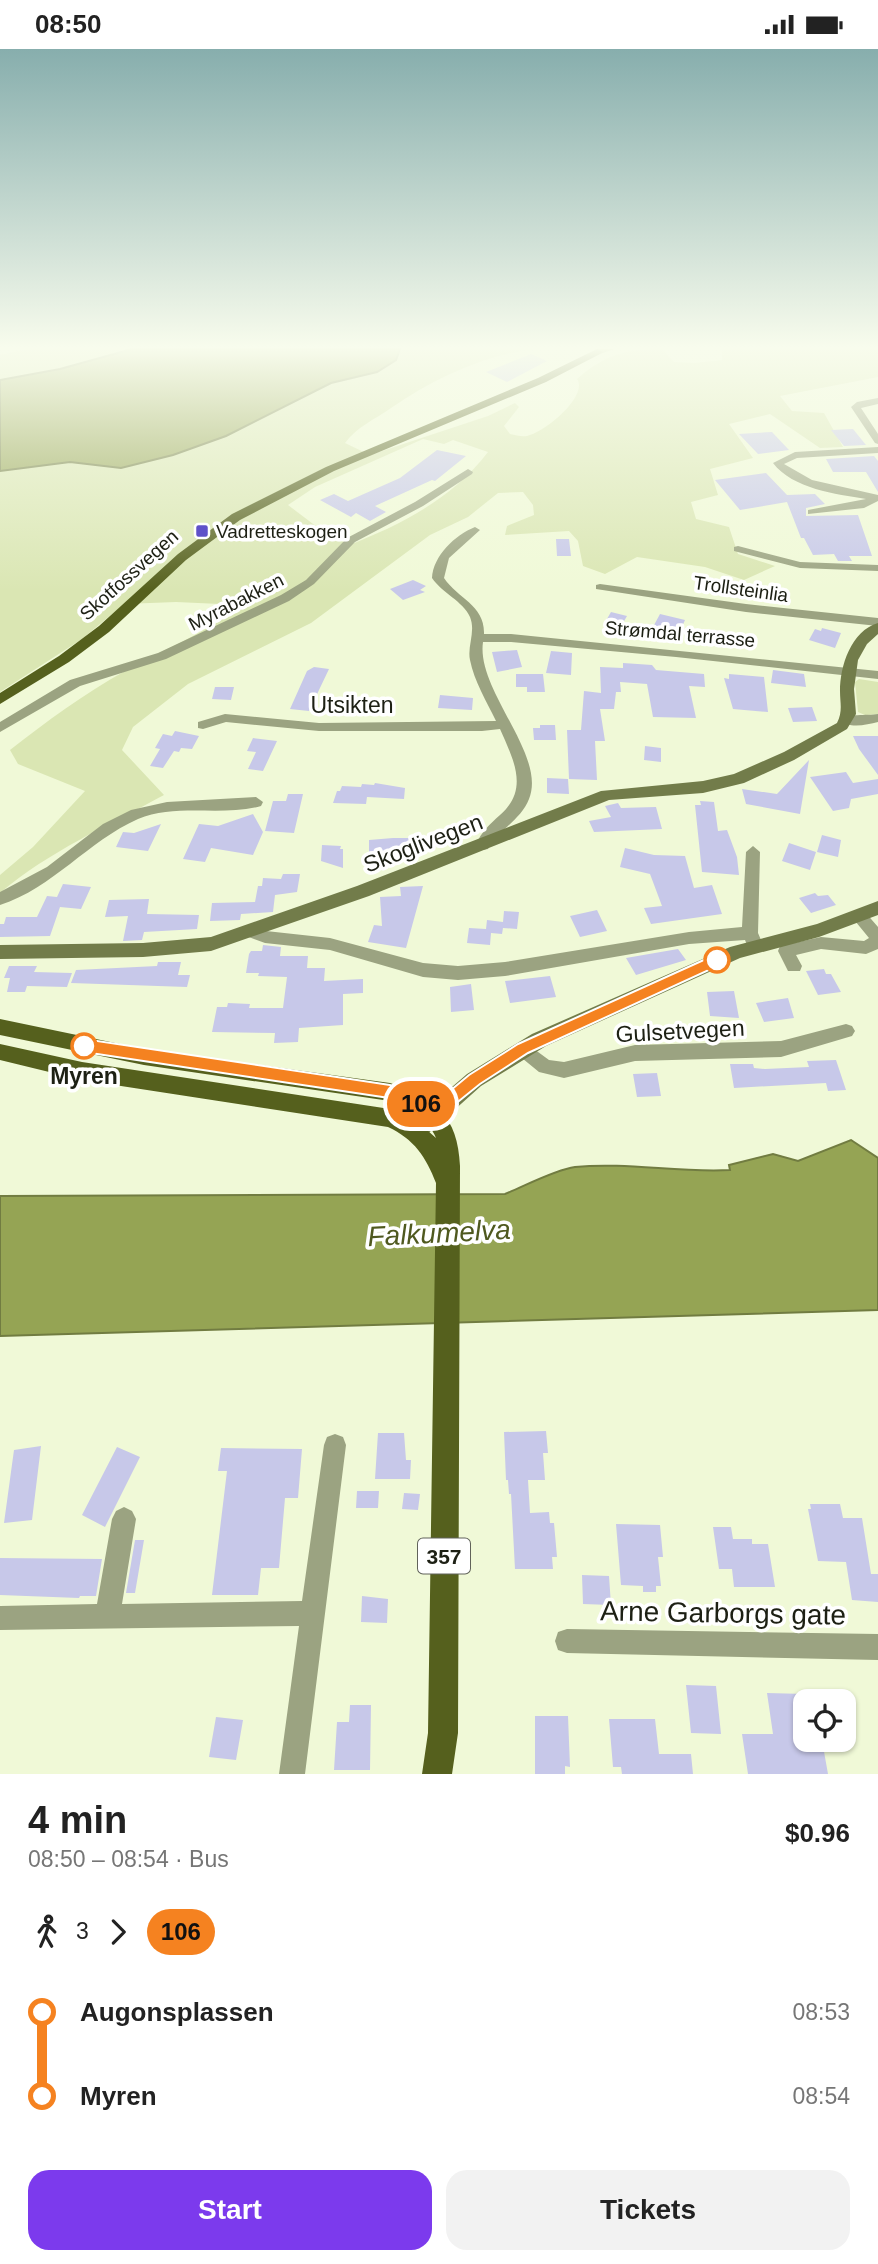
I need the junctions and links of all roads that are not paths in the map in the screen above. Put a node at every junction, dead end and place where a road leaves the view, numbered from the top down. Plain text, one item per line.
1 (424, 430) edge
2 (878, 450) edge
3 (468, 472) dead end
4 (877, 498) edge
5 (813, 512) dead end
6 (475, 530) dead end
7 (738, 549) dead end
8 (878, 568) edge
9 (600, 587) dead end
10 (878, 625) edge
11 (477, 638) junction
12 (849, 670) junction
13 (878, 675) edge
14 (0, 699) edge
15 (878, 718) edge
16 (846, 720) junction
17 (503, 724) junction
18 (203, 725) dead end
19 (0, 729) edge
20 (256, 802) dead end
21 (483, 845) junction
22 (753, 852) dead end
23 (0, 899) edge
24 (878, 908) edge
25 (859, 916) junction
26 (252, 932) junction
27 (753, 939) junction
28 (878, 939) edge
29 (0, 952) edge
30 (794, 966) dead end
31 (0, 1027) edge
32 (846, 1031) dead end
33 (523, 1049) junction
34 (0, 1052) edge
35 (433, 1115) junction
36 (416, 1131) junction
37 (447, 1183) junction
38 (335, 1445) dead end
39 (124, 1519) dead end
40 (313, 1613) junction
41 (118, 1617) junction
42 (0, 1618) edge
43 (567, 1641) dead end
44 (878, 1647) edge
45 (443, 1733) junction
46 (292, 1774) edge
47 (437, 1774) edge
48 (450, 1774) edge

1 - 14 main road, Skotfossvegen
2 - 4 street
3 - 19 street, Myrabakken
4 - 5 street
6 - 11 street
7 - 8 street
9 - 10 street, Trollsteinlia
10 - 12 street
11 - 12 street, Strømdal terrasse
11 - 17 street
12 - 13 street, Strømdal terrasse
12 - 16 street
15 - 16 street
16 - 21 street, Skoglivegen
17 - 18 street, Utsikten
17 - 21 street
20 - 23 street
21 - 26 street, Skoglivegen
22 - 27 street
24 - 25 street, Gulsetvegen
25 - 27 street, Gulsetvegen
25 - 28 street
26 - 27 street
26 - 29 street, Skoglivegen
27 - 33 street, Gulsetvegen
28 - 30 street
31 - 35 main road
32 - 33 street, Gulsetvegen
33 - 35 street, Gulsetvegen
34 - 36 main road, 357
35 - 36 street, Gulsetvegen
35 - 37 main road, 357
36 - 37 main road, 357
37 - 45 main road, 357
38 - 40 street
39 - 41 street
40 - 41 street
40 - 46 street
41 - 42 street
43 - 44 street, Arne Garborgs gate
45 - 47 main road, 357
45 - 48 main road, 357

